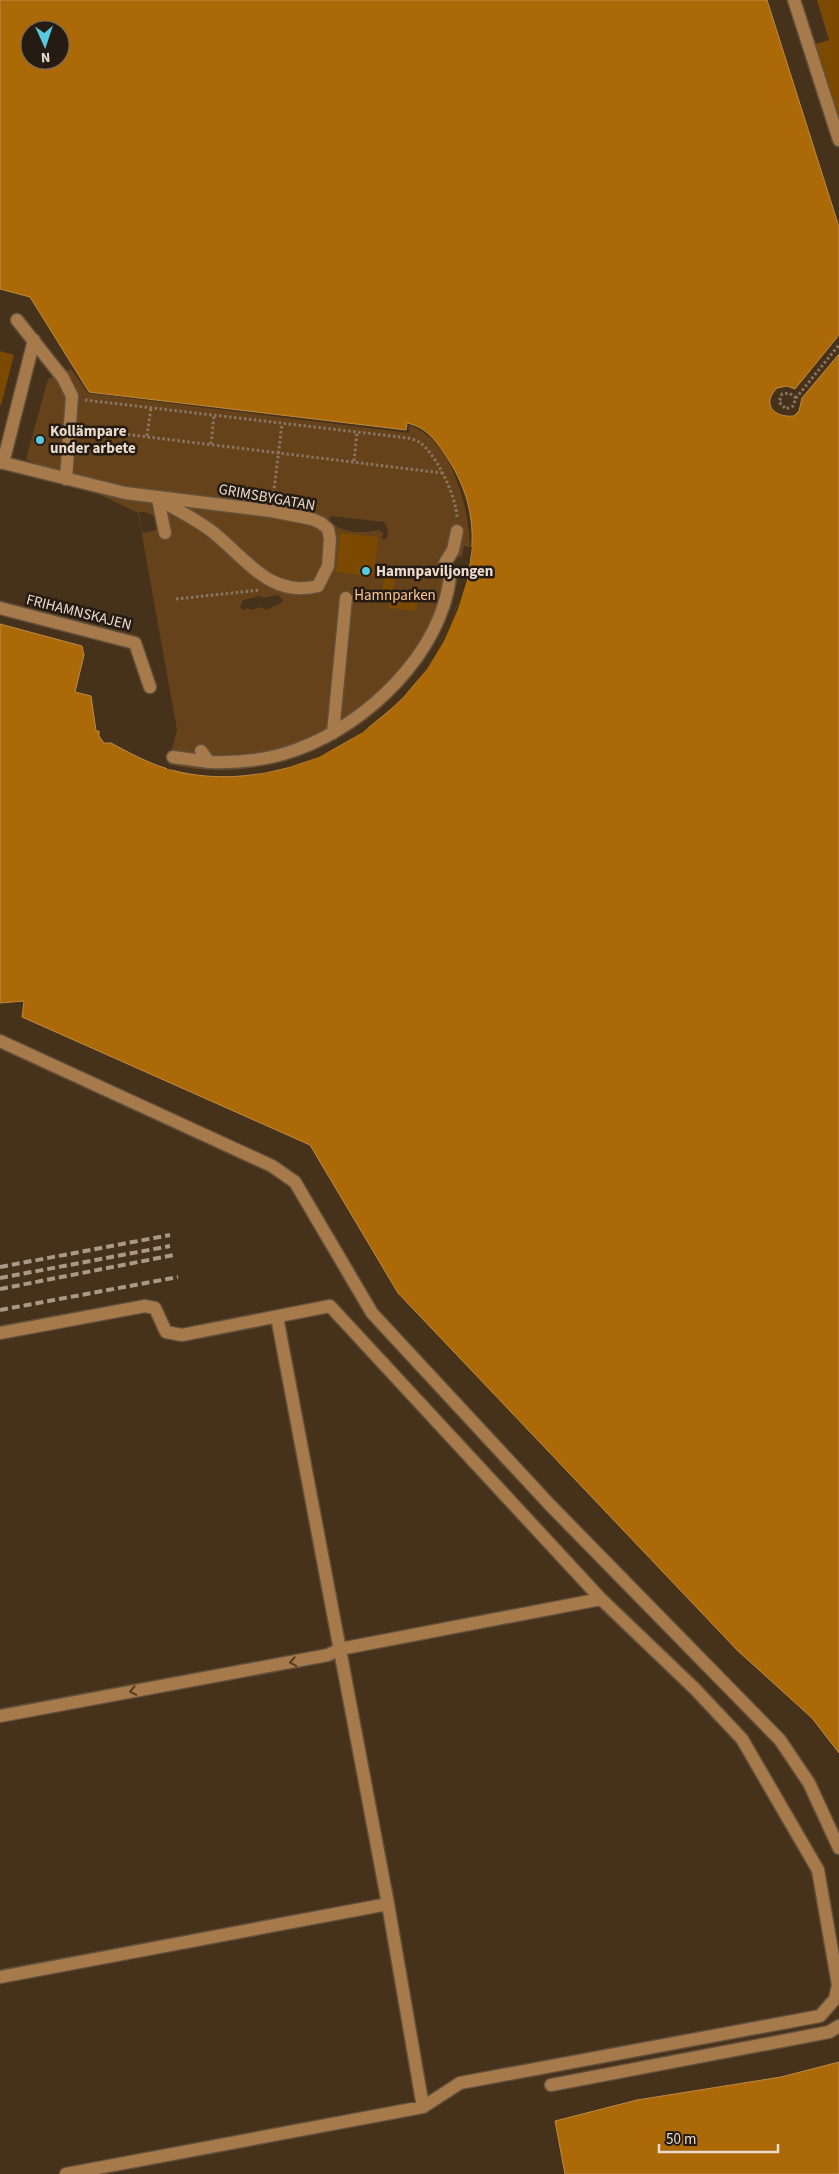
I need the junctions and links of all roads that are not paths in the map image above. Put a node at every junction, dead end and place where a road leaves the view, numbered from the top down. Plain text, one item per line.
1 (794, 0) edge
2 (839, 140) edge
3 (16, 320) dead end
4 (34, 340) junction
5 (2, 463) edge
6 (66, 479) junction
7 (158, 498) junction
8 (457, 531) road end
9 (165, 533) dead end
10 (346, 598) dead end
11 (0, 608) edge
12 (150, 687) dead end
13 (333, 733) junction
14 (201, 750) dead end
15 (172, 757) dead end
16 (209, 762) junction
17 (0, 1041) edge
18 (277, 1316) junction
19 (0, 1333) edge
20 (601, 1599) junction
21 (340, 1649) junction
22 (0, 1716) edge
23 (839, 1848) edge
24 (388, 1904) junction
25 (0, 1977) edge
26 (839, 2026) edge
27 (551, 2085) dead end
28 (423, 2106) junction
29 (66, 2174) edge

1 - 2 street
3 - 4 street
4 - 5 street
4 - 6 street
5 - 6 street, GRIMSBYGATAN
6 - 7 street, GRIMSBYGATAN
7 - 7 street, GRIMSBYGATAN
7 - 9 street
8 - 13 street
10 - 13 street
11 - 12 street, FRIHAMNSKAJEN
13 - 16 street
14 - 16 street
15 - 16 street
17 - 23 street
18 - 19 street
18 - 20 street
18 - 21 street
20 - 21 street
20 - 28 street
21 -> 22 street
21 - 24 street
24 - 25 street
24 - 28 street
26 - 27 street
28 - 29 street

